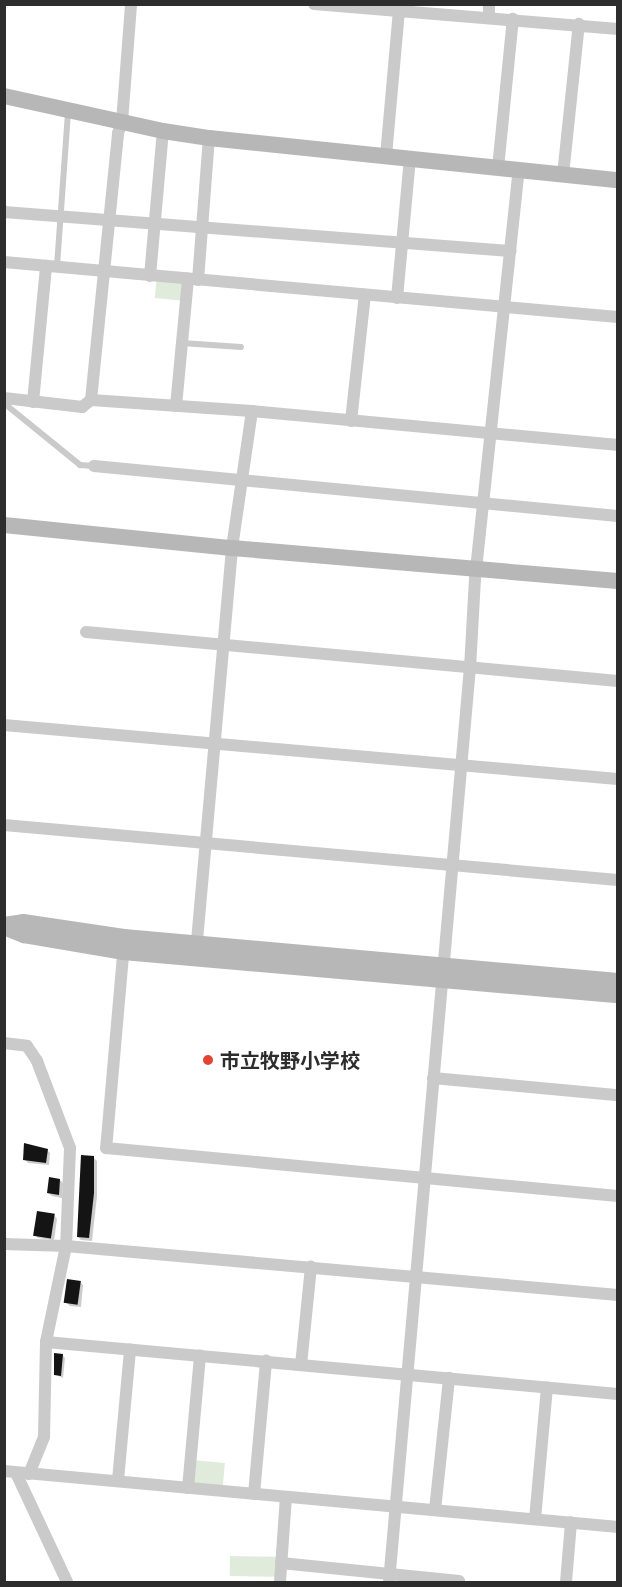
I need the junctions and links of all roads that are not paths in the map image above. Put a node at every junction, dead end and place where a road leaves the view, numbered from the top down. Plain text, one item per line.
1 (131, 4) edge
2 (314, 4) edge
3 (489, 10) edge
4 (399, 11) junction
5 (513, 19) junction
6 (579, 24) junction
7 (618, 29) edge
8 (4, 96) edge
9 (68, 110) junction
10 (122, 122) junction
11 (163, 131) junction
12 (209, 138) junction
13 (386, 156) junction
14 (410, 159) junction
15 (498, 168) junction
16 (519, 170) junction
17 (563, 175) junction
18 (618, 180) edge
19 (4, 212) edge
20 (61, 216) junction
21 (109, 220) junction
22 (155, 223) junction
23 (202, 227) junction
24 (403, 243) junction
25 (510, 251) junction
26 (4, 262) edge
27 (51, 267) junction
28 (104, 271) junction
29 (150, 276) junction
30 (193, 279) junction
31 (364, 295) junction
32 (397, 298) junction
33 (504, 308) junction
34 (618, 317) edge
35 (182, 343) junction
36 (241, 347) dead end
37 (91, 400) junction
38 (6, 402) edge
39 (33, 402) junction
40 (176, 406) junction
41 (252, 411) junction
42 (351, 421) junction
43 (490, 434) junction
44 (618, 445) edge
45 (94, 466) joint
46 (242, 479) junction
47 (483, 504) junction
48 (618, 516) edge
49 (4, 525) edge
50 (232, 548) junction
51 (476, 568) junction
52 (618, 581) edge
53 (86, 632) dead end
54 (224, 644) junction
55 (470, 668) junction
56 (618, 681) edge
57 (4, 725) edge
58 (215, 742) junction
59 (461, 765) junction
60 (618, 779) edge
61 (4, 825) edge
62 (207, 844) junction
63 (452, 865) junction
64 (618, 880) edge
65 (4, 926) edge
66 (124, 944) junction
67 (196, 951) junction
68 (442, 973) junction
69 (618, 981) edge
70 (618, 995) edge
71 (4, 1043) edge
72 (433, 1078) junction
73 (618, 1095) edge
74 (424, 1178) junction
75 (618, 1196) edge
76 (4, 1244) edge
77 (66, 1246) junction
78 (311, 1267) junction
79 (414, 1275) junction
80 (618, 1295) edge
81 (46, 1342) junction
82 (130, 1350) junction
83 (200, 1356) junction
84 (266, 1361) junction
85 (301, 1365) junction
86 (407, 1373) junction
87 (449, 1378) junction
88 (547, 1388) junction
89 (618, 1394) edge
90 (10, 1472) edge
91 (29, 1474) junction
92 (118, 1480) junction
93 (188, 1488) junction
94 (254, 1494) junction
95 (286, 1497) junction
96 (395, 1506) junction
97 (435, 1510) junction
98 (536, 1519) junction
99 (571, 1522) junction
100 (618, 1527) edge
101 (281, 1563) junction
102 (389, 1579) edge
103 (459, 1581) edge
104 (68, 1582) edge
105 (280, 1582) edge
106 (566, 1582) edge

1 - 10 street
2 - 4 street
3 - 4 street
3 - 5 street
4 - 13 street
5 - 6 street
5 - 15 street
6 - 7 street
6 - 17 street
8 - 9 street
9 - 10 street
9 - 20 lane
10 - 11 street
10 - 21 street
11 - 12 street
11 - 22 street
12 - 13 street
12 - 23 street
13 - 14 street
14 - 15 street
14 - 24 street
15 - 16 street
16 - 17 street
16 - 25 street
17 - 18 street
19 - 20 street
20 - 21 street
20 - 27 lane
21 - 22 street
21 - 28 street
22 - 23 street
22 - 29 street
23 - 24 street
23 - 30 street
24 - 25 street
24 - 32 street
25 - 33 street
26 - 27 street
27 - 28 street
27 - 39 street
28 - 29 street
28 - 37 street
29 - 30 street
30 - 31 street
30 - 35 street
31 - 32 street
31 - 42 street
32 - 33 street
33 - 34 street
33 - 43 street
35 - 36 lane
35 - 40 street
37 - 39 street
37 - 40 street
38 - 39 street
38 - 45 lane
40 - 41 street
41 - 42 street
41 - 46 street
42 - 43 street
43 - 44 street
43 - 47 street
45 - 46 street
46 - 47 street
46 - 50 street
47 - 48 street
47 - 51 street
49 - 50 street
50 - 51 street
50 - 54 street
51 - 52 street
51 - 55 street
53 - 54 street
54 - 55 street
54 - 58 street
55 - 56 street
55 - 59 street
57 - 58 street
58 - 59 street
58 - 62 street
59 - 60 street
59 - 63 street
61 - 62 street
62 - 63 street
62 - 67 street
63 - 64 street
63 - 68 street
65 - 66 street
66 - 67 street
66 - 74 street
67 - 68 street
68 - 69 street
68 - 70 street
68 - 72 street
71 - 77 street
72 - 73 street
72 - 74 street
74 - 75 street
74 - 79 street
76 - 77 street
77 - 78 street
77 - 81 street
78 - 79 street
78 - 85 street
79 - 80 street
79 - 86 street
81 - 82 street
81 - 91 street
82 - 83 street
82 - 92 street
83 - 84 street
83 - 93 street
84 - 85 street
84 - 94 street
85 - 86 street
86 - 87 street
86 - 96 street
87 - 88 street
87 - 97 street
88 - 89 street
88 - 98 street
90 - 91 street
90 - 104 street
91 - 92 street
92 - 93 street
93 - 94 street
94 - 95 street
95 - 96 street
95 - 101 street
96 - 97 street
96 - 102 street
97 - 98 street
98 - 99 street
99 - 100 street
99 - 106 street
101 - 102 street
101 - 105 street
102 - 103 street

